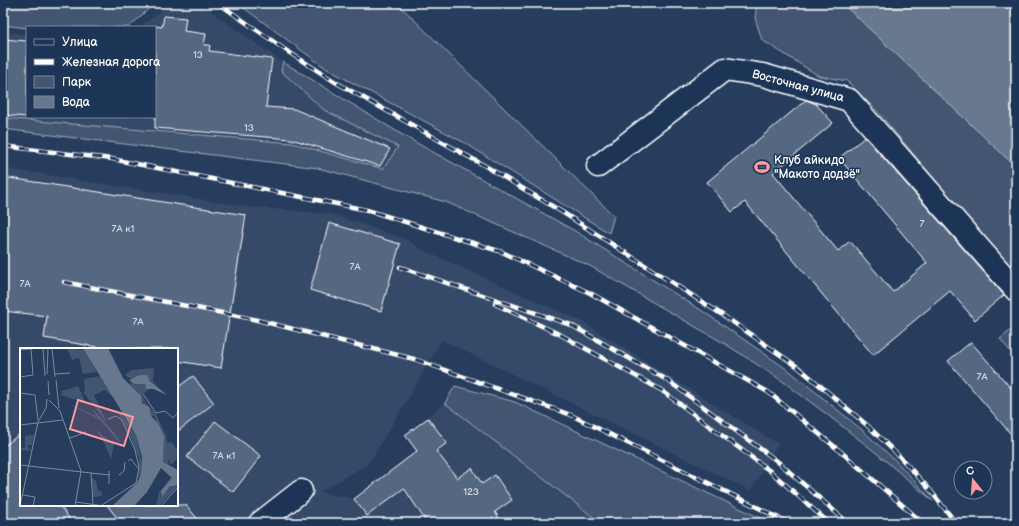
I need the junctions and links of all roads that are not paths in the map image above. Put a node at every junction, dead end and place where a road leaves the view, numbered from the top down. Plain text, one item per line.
1 (598, 166) dead end
2 (1016, 290) edge
3 (301, 491) dead end
4 (260, 523) edge

1 - 2 street, Восточная улица
3 - 4 street

